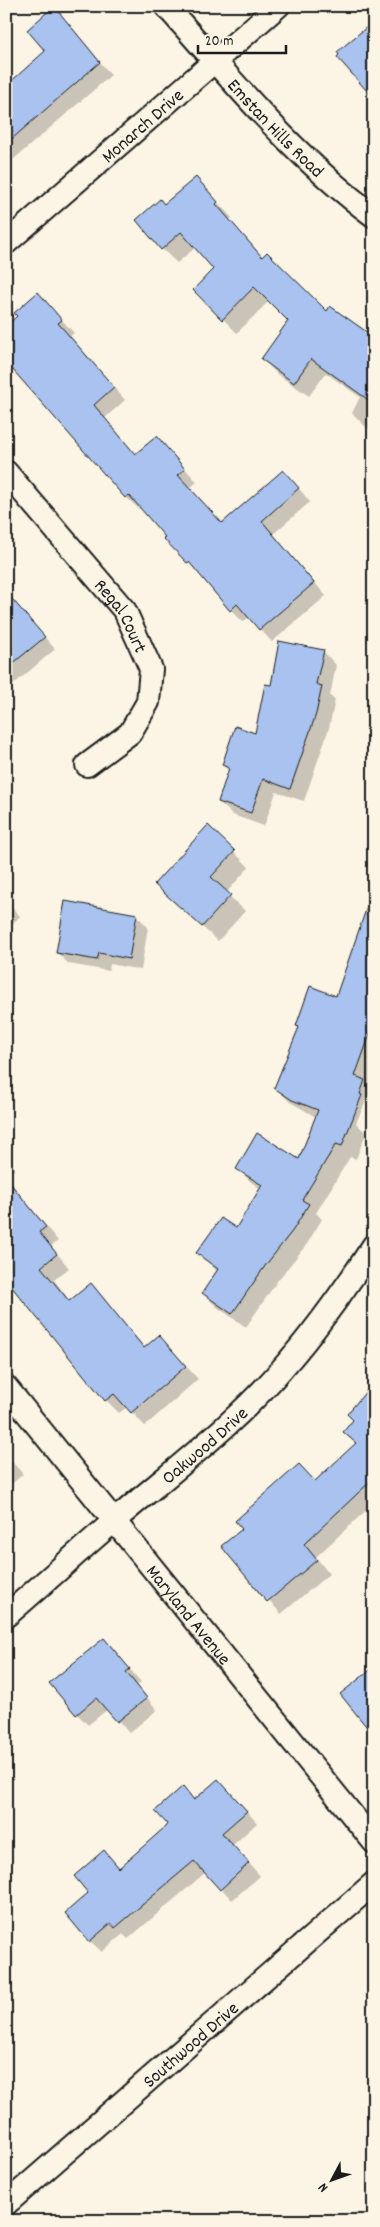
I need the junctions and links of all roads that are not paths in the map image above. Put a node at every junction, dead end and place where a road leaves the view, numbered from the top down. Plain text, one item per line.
1 (166, 6) edge
2 (278, 6) edge
3 (215, 61) junction
4 (374, 216) edge
5 (6, 243) edge
6 (6, 472) edge
7 (87, 765) dead end
8 (374, 1245) edge
9 (6, 1387) edge
10 (114, 1521) junction
11 (6, 1616) edge
12 (374, 1842) edge
13 (374, 1883) edge
14 (6, 2204) edge

1 - 3 street, Emstan Hills Road
2 - 3 street, Monarch Drive
3 - 4 street, Emstan Hills Road
3 - 5 street, Monarch Drive
6 - 7 street, Regal Court
8 - 10 street, Oakwood Drive
9 - 10 street, Maryland Avenue
10 - 11 street, Oakwood Drive
10 - 12 street, Maryland Avenue
13 - 14 street, Southwood Drive

